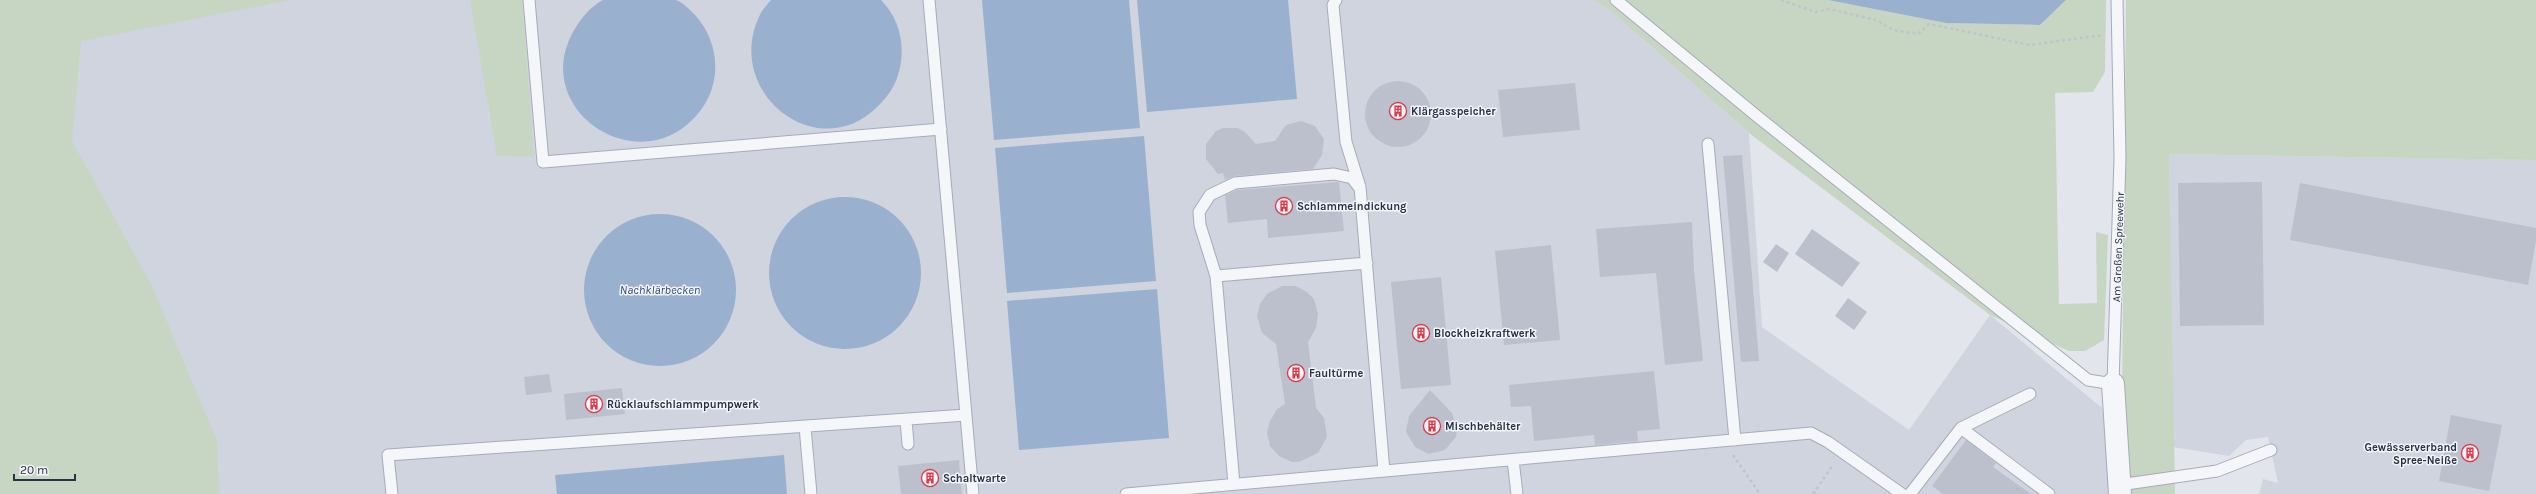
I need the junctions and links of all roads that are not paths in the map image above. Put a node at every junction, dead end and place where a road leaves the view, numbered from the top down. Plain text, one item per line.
1 (529, 0) edge
2 (929, 0) edge
3 (1336, 0) edge
4 (1616, 0) edge
5 (2117, 0) edge
6 (941, 129) junction
7 (1708, 144) dead end
8 (1360, 187) junction
9 (1367, 263) junction
10 (1216, 276) junction
11 (2113, 384) junction
12 (2030, 394) dead end
13 (966, 416) junction
14 (906, 420) junction
15 (805, 427) junction
16 (1961, 428) junction
17 (1736, 440) junction
18 (908, 444) dead end
19 (2271, 450) dead end
20 (1513, 460) junction
21 (1384, 471) junction
22 (1234, 484) junction
23 (2119, 489) edge
24 (1173, 492) edge
25 (392, 494) edge
26 (811, 494) edge
27 (973, 494) edge
28 (1126, 494) edge
29 (1517, 494) edge
30 (1902, 494) edge
31 (1910, 494) edge
32 (2049, 494) edge

1 - 6 lane
2 - 6 lane
3 - 8 lane
4 - 11 lane
5 - 11 lane, Am Großen Spreewehr
6 - 13 lane
7 - 17 lane
8 - 9 lane
8 - 10 lane
9 - 10 lane
9 - 21 lane
10 - 22 lane
11 - 23 street, Am Großen Spreewehr
12 - 16 lane
13 - 14 lane
13 - 27 lane
14 - 15 lane
14 - 18 lane
15 - 25 lane
15 - 26 lane
16 - 31 lane
16 - 32 lane
17 - 20 lane
17 - 30 lane
19 - 23 lane
20 - 21 lane
20 - 29 lane
21 - 22 lane
22 - 24 lane
24 - 28 lane

